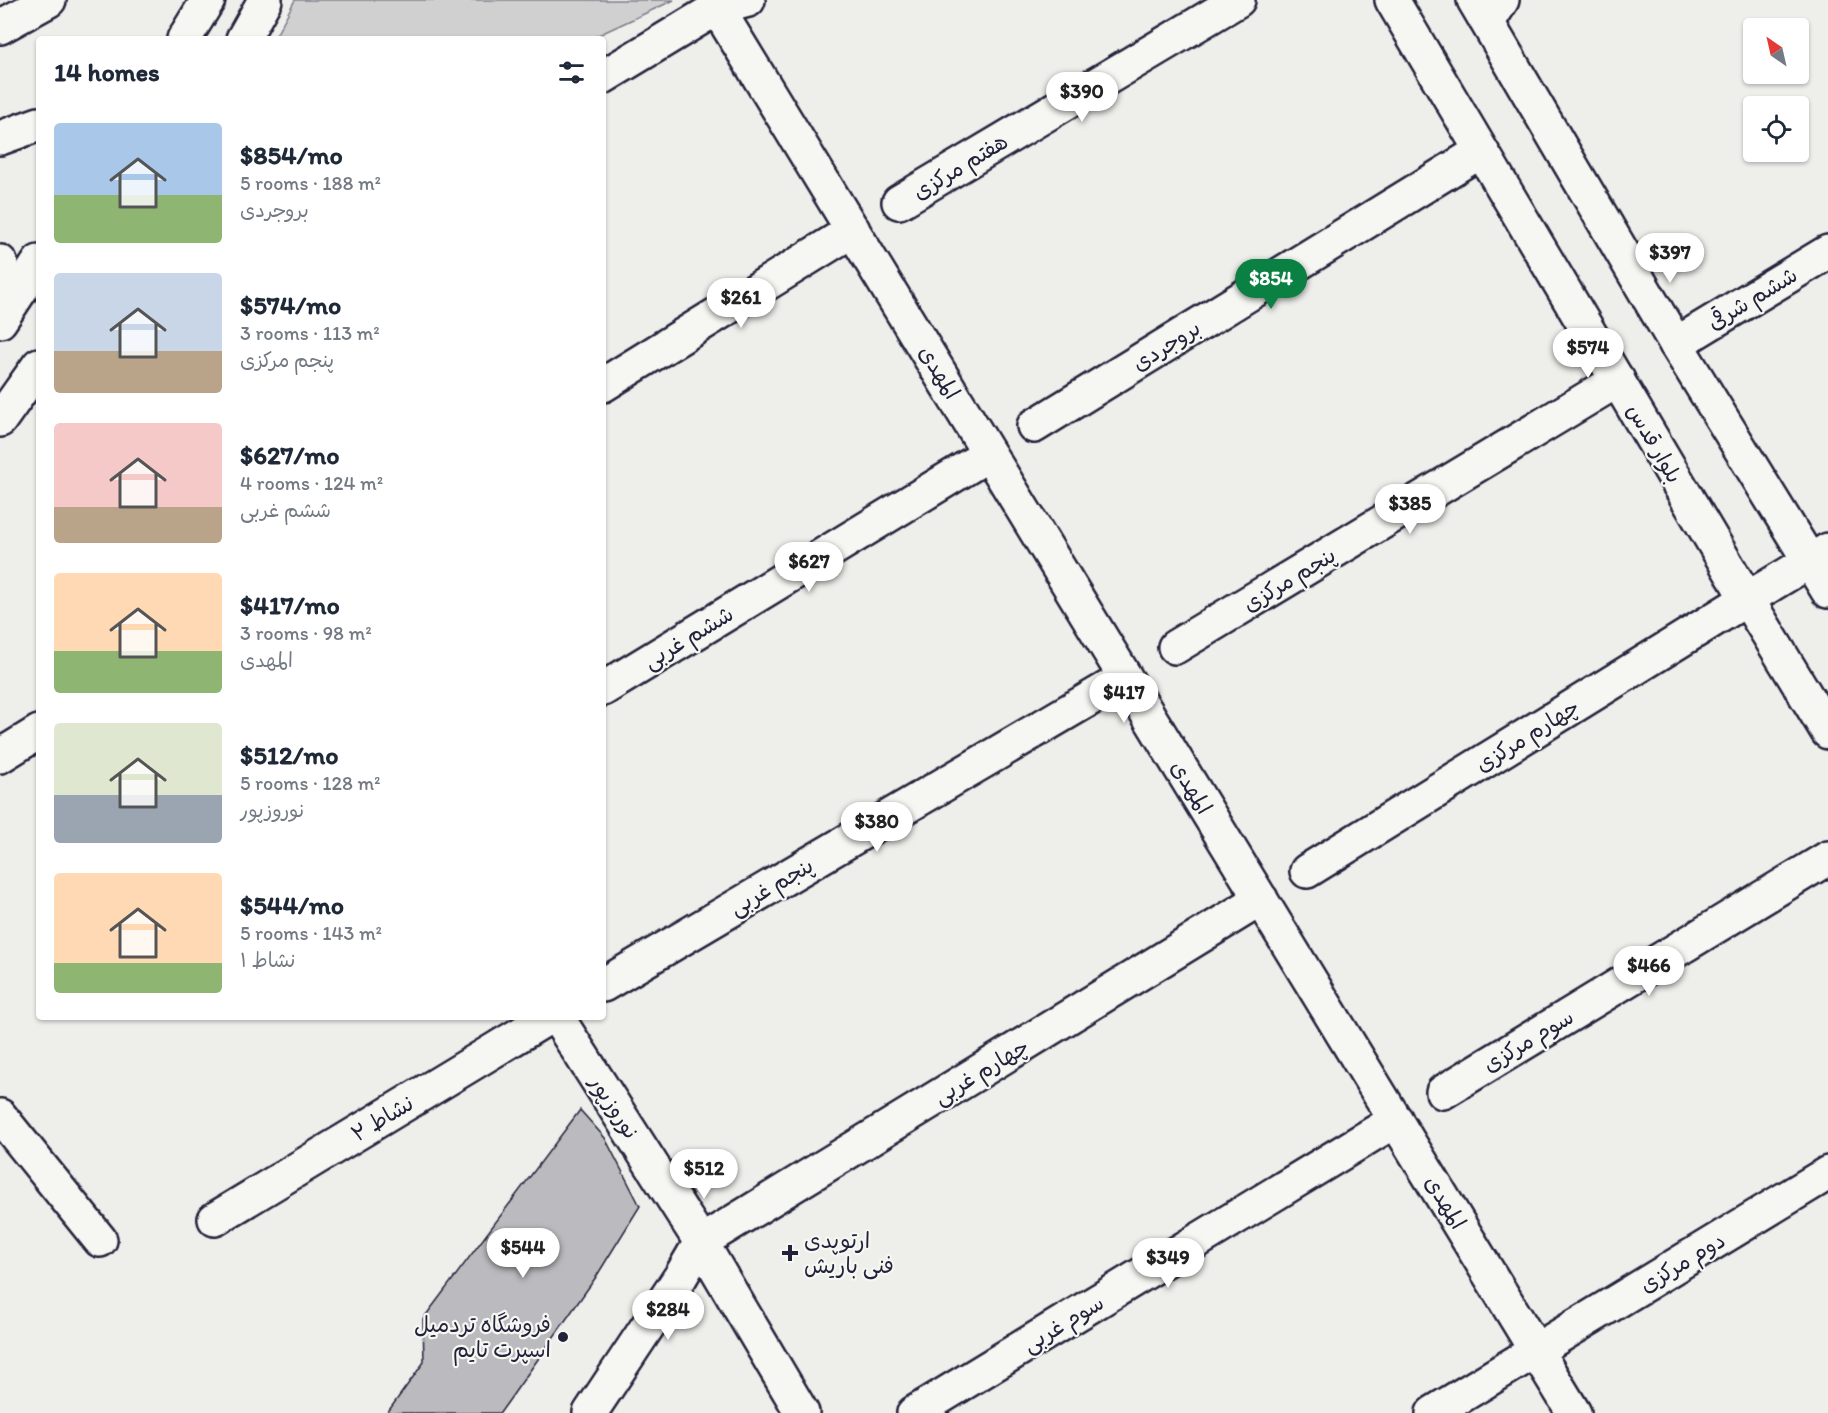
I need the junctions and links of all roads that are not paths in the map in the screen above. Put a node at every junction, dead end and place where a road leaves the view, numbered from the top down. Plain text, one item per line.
1 (49, 0) edge
2 (208, 0) edge
3 (265, 0) edge
4 (1238, 0) edge
5 (1392, 0) edge
6 (733, 4) edge
7 (1488, 7) edge
8 (0, 27) edge
9 (186, 36) edge
10 (245, 36) edge
11 (606, 75) edge
12 (36, 125) edge
13 (0, 138) edge
14 (1481, 152) junction
15 (899, 202) dead end
16 (853, 230) junction
17 (1828, 252) edge
18 (0, 262) edge
19 (36, 267) edge
20 (0, 294) edge
21 (0, 321) edge
22 (1676, 344) junction
23 (36, 369) edge
24 (1618, 380) junction
25 (606, 383) edge
26 (0, 420) edge
27 (1034, 426) dead end
28 (989, 453) junction
29 (1819, 556) edge
30 (1828, 591) edge
31 (1747, 599) junction
32 (1175, 647) dead end
33 (1125, 678) junction
34 (606, 687) edge
35 (1828, 732) edge
36 (36, 734) edge
37 (0, 756) edge
38 (1828, 858) edge
39 (1307, 871) dead end
40 (1261, 899) junction
41 (606, 983) edge
42 (544, 1020) edge
43 (559, 1020) edge
44 (1443, 1092) dead end
45 (0, 1116) edge
46 (1396, 1120) junction
47 (1828, 1173) edge
48 (215, 1219) dead end
49 (100, 1240) dead end
50 (701, 1242) junction
51 (1536, 1351) junction
52 (590, 1413) edge
53 (802, 1413) edge
54 (914, 1413) edge
55 (1434, 1413) edge
56 (1574, 1413) edge

1 - 8 street
2 - 9 street
3 - 10 street
4 - 15 street, هفتم مرکزی
5 - 14 street, بلوار قدس
6 - 11 street
6 - 16 street, المهدی
7 - 22 street
12 - 13 street
14 - 24 street, بلوار قدس
14 - 27 street, بروجردی
16 - 25 street
16 - 28 street, المهدی
17 - 22 street, ششم شرقی
18 - 20 street
19 - 21 street
22 - 29 street
23 - 26 street
24 - 31 street, بلوار قدس
24 - 32 street, پنجم مرکزی
28 - 33 street, المهدی
28 - 34 street, ششم غربی
29 - 30 street
29 - 31 street, چهارم مرکزی
31 - 35 street, بلوار قدس
31 - 39 street, چهارم مرکزی
33 - 40 street, المهدی
33 - 41 street, پنجم غربی
36 - 37 street
38 - 44 street, سوم مرکزی
40 - 46 street, المهدی
40 - 50 street, چهارم غربی
42 - 48 street, نشاط ۲
43 - 50 street, نوروزپور
45 - 49 street
46 - 51 street, المهدی
46 - 54 street, سوم غربی
47 - 51 street, دوم مرکزی
50 - 52 street
50 - 53 street, نوروزپور
51 - 55 street, دوم مرکزی
51 - 56 street, المهدی

